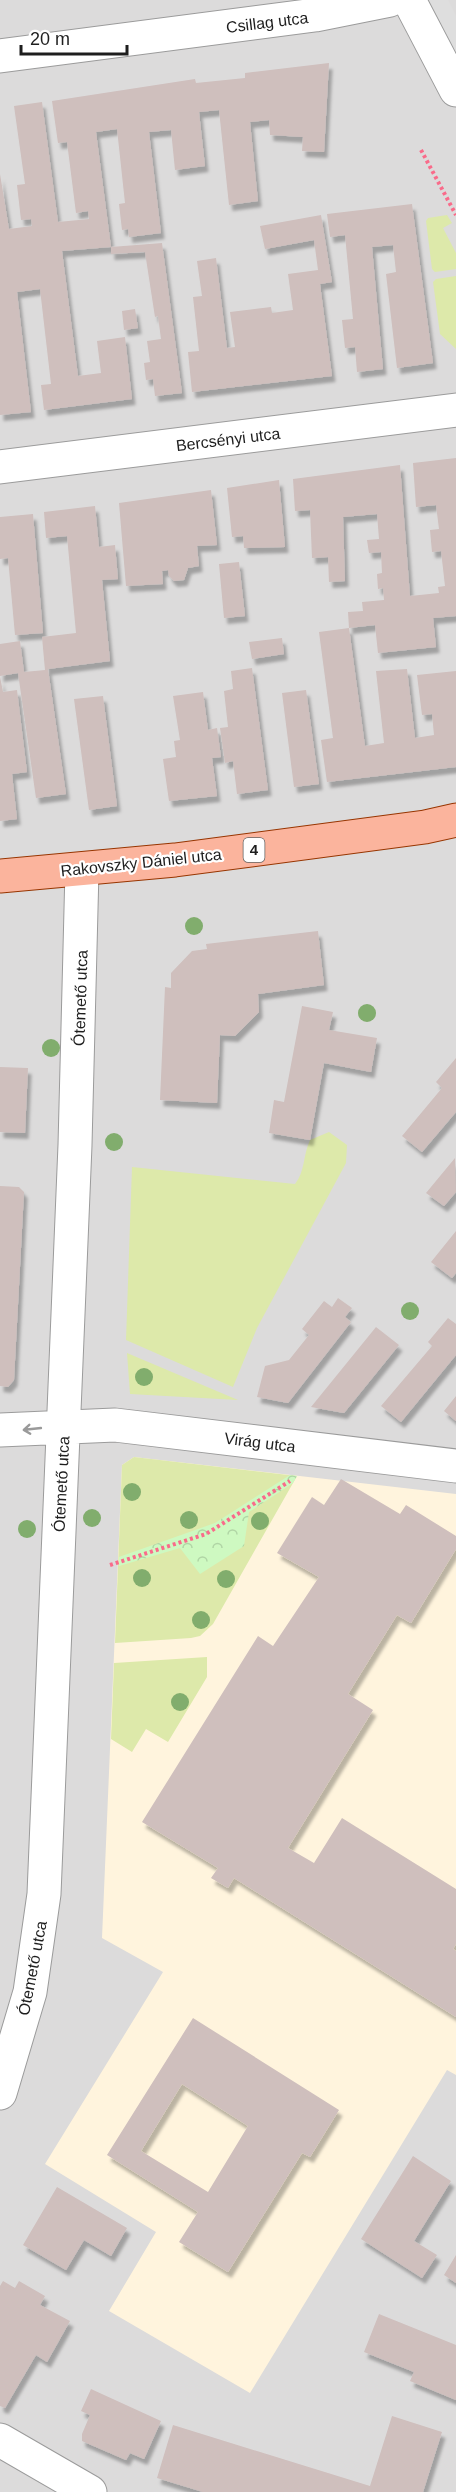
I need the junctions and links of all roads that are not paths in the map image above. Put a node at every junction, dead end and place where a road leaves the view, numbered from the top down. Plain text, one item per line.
1 (390, 0) edge
2 (409, 0) edge
3 (0, 56) edge
4 (456, 90) edge
5 (456, 410) edge
6 (0, 467) edge
7 (446, 827) edge
8 (82, 870) junction
9 (0, 876) edge
10 (64, 1426) junction
11 (0, 1430) edge
12 (456, 1466) edge
13 (0, 2093) edge
14 (0, 2440) edge
15 (74, 2488) edge

1 - 3 street, Csillag utca
2 - 4 street
5 - 6 street, Bercsényi utca
7 - 8 main road, Rakovszky Dániel utca / 4
8 - 9 main road, Rakovszky Dániel utca / 4
8 - 10 street, Ótemető utca
10 -> 11 street, Virág utca
10 - 12 street, Virág utca
10 - 13 street, Ótemető utca
14 - 15 street

